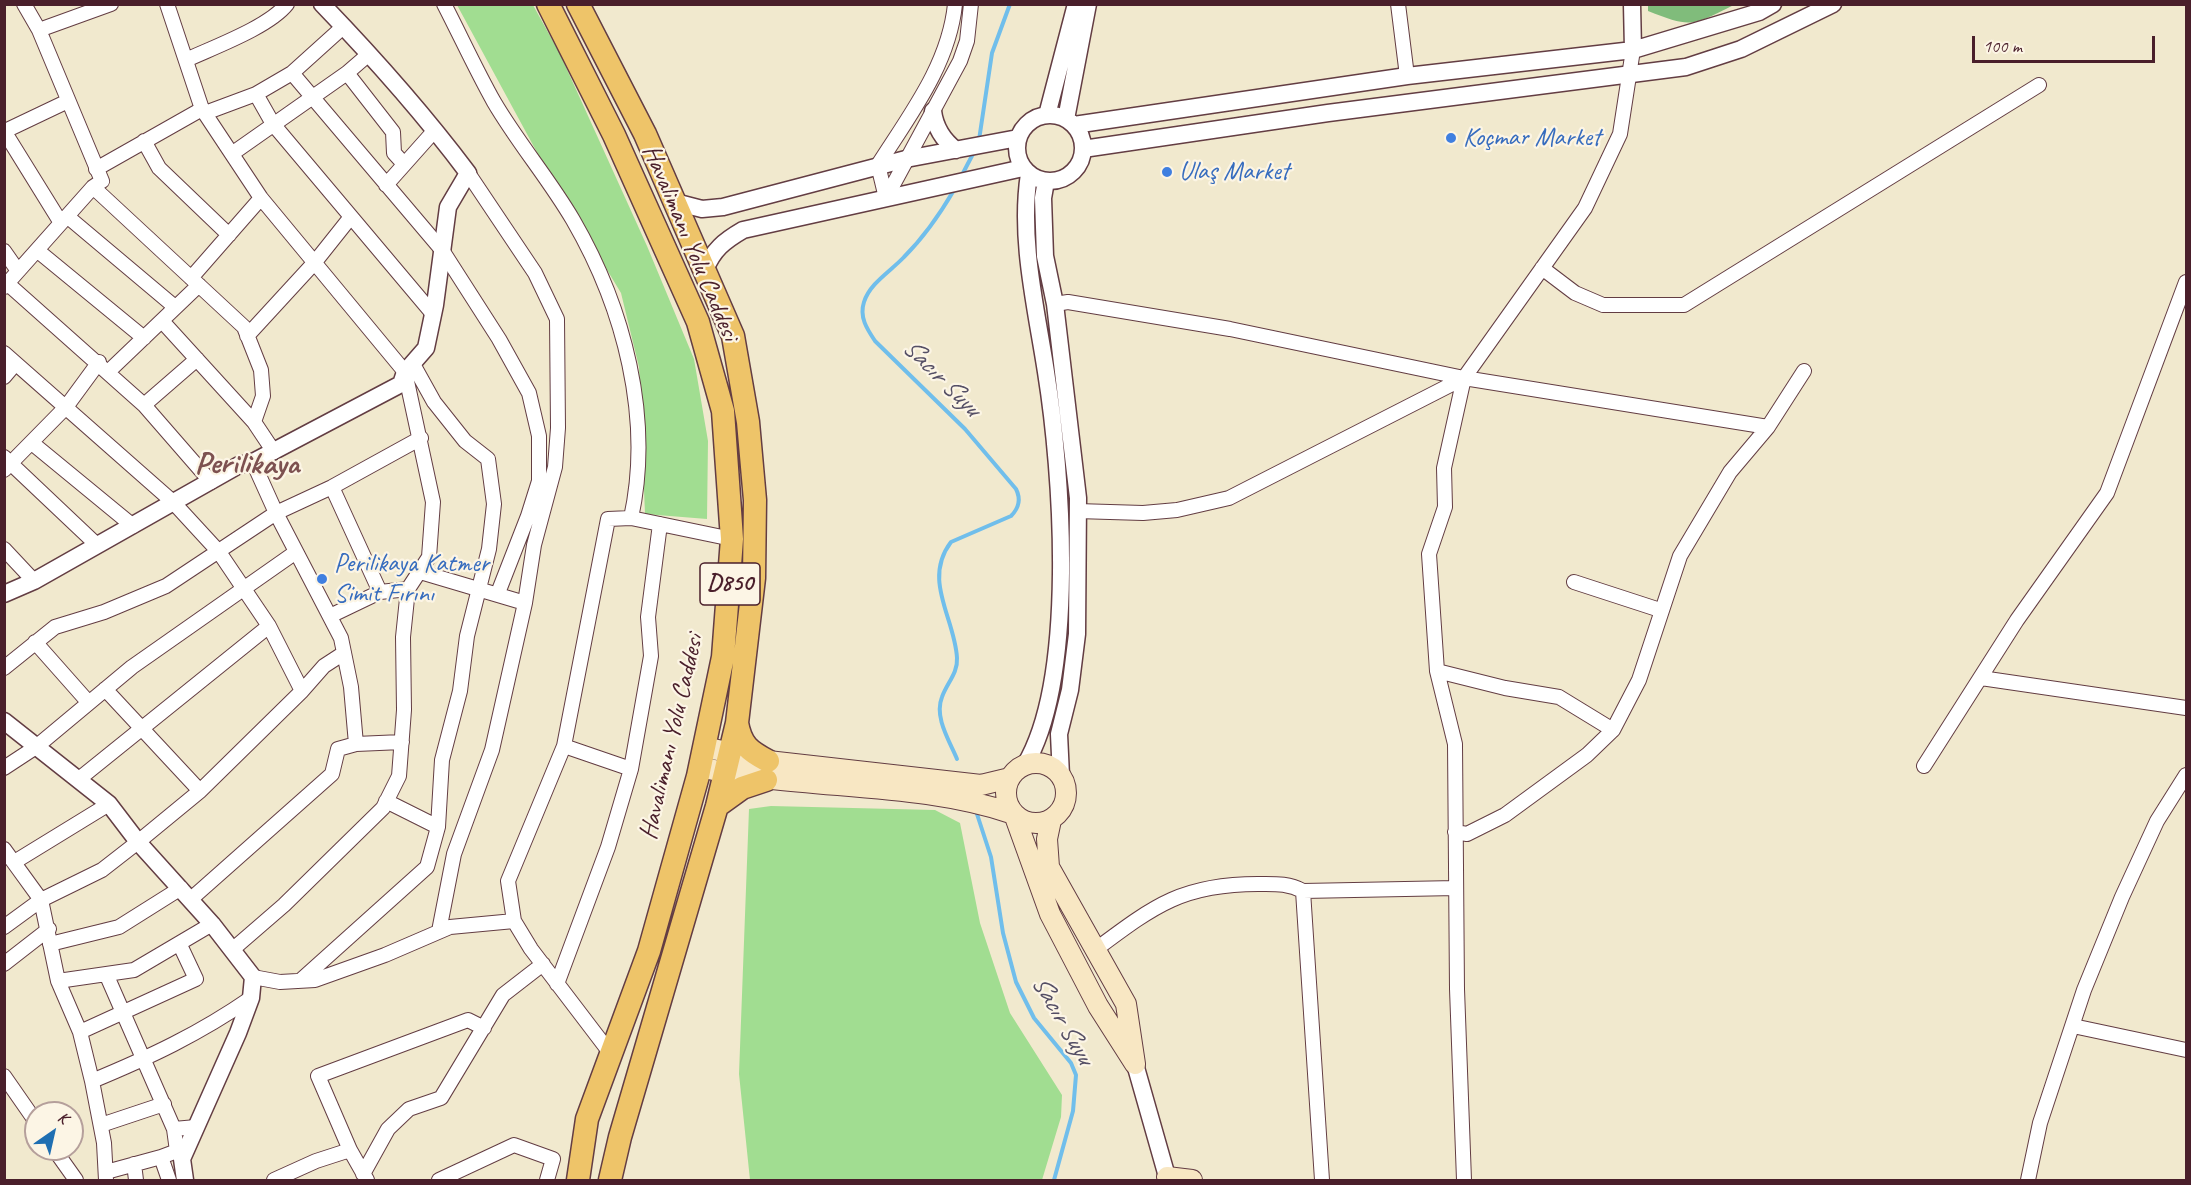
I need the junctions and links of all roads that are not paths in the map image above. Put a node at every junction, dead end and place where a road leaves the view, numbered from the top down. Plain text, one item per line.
1 (24, 4) edge
2 (111, 4) edge
3 (167, 4) edge
4 (287, 4) edge
5 (322, 4) edge
6 (444, 4) edge
7 (548, 4) edge
8 (578, 4) edge
9 (955, 4) edge
10 (971, 4) edge
11 (1076, 4) edge
12 (1088, 4) edge
13 (1398, 4) edge
14 (1632, 4) edge
15 (1773, 4) edge
16 (1833, 4) edge
17 (86, 9) edge
18 (343, 27) junction
19 (39, 30) junction
20 (1632, 50) junction
21 (369, 54) junction
22 (186, 60) junction
23 (292, 73) junction
24 (347, 73) junction
25 (1629, 74) junction
26 (1407, 76) junction
27 (2040, 85) dead end
28 (256, 94) junction
29 (310, 97) junction
30 (68, 101) junction
31 (204, 111) junction
32 (933, 111) junction
33 (1047, 114) junction
34 (1070, 122) junction
35 (273, 124) junction
36 (435, 130) junction
37 (5, 131) edge
38 (1018, 138) junction
39 (144, 141) junction
40 (1083, 149) junction
41 (956, 150) junction
42 (233, 153) junction
43 (906, 159) junction
44 (404, 164) junction
45 (878, 165) junction
46 (96, 169) junction
47 (1026, 171) junction
48 (468, 173) junction
49 (1046, 181) junction
50 (386, 185) junction
51 (93, 187) junction
52 (261, 198) junction
53 (886, 198) junction
54 (675, 202) junction
55 (350, 218) junction
56 (64, 220) junction
57 (229, 235) junction
58 (442, 250) junction
59 (4, 251) edge
60 (38, 251) junction
61 (315, 262) junction
62 (1542, 268) junction
63 (705, 270) junction
64 (18, 271) junction
65 (195, 281) junction
66 (2187, 282) edge
67 (6, 286) edge
68 (1055, 304) junction
69 (175, 308) junction
70 (433, 314) junction
71 (162, 321) junction
72 (247, 336) junction
73 (144, 338) junction
74 (4, 353) edge
75 (197, 359) junction
76 (15, 364) junction
77 (104, 367) junction
78 (410, 369) junction
79 (1804, 371) dead end
80 (4, 377) edge
81 (1464, 378) junction
82 (144, 405) junction
83 (66, 408) junction
84 (254, 422) junction
85 (1768, 427) junction
86 (558, 428) junction
87 (538, 432) junction
88 (421, 438) junction
89 (32, 443) junction
90 (274, 452) junction
91 (253, 462) junction
92 (7, 463) edge
93 (211, 482) junction
94 (332, 487) junction
95 (173, 502) junction
96 (1077, 511) junction
97 (276, 513) junction
98 (631, 518) junction
99 (660, 524) junction
100 (133, 526) junction
101 (732, 539) junction
102 (97, 545) junction
103 (4, 549) edge
104 (219, 552) junction
105 (296, 552) junction
106 (417, 571) junction
107 (34, 581) junction
108 (1574, 582) dead end
109 (244, 588) junction
110 (480, 588) junction
111 (408, 589) junction
112 (380, 592) junction
113 (498, 593) junction
114 (4, 594) edge
115 (525, 603) junction
116 (1660, 610) junction
117 (330, 616) junction
118 (269, 626) junction
119 (35, 642) junction
120 (344, 653) junction
121 (4, 668) edge
122 (1437, 671) junction
123 (1980, 678) junction
124 (105, 689) junction
125 (302, 691) junction
126 (89, 703) junction
127 (2187, 708) edge
128 (4, 721) edge
129 (737, 723) junction
130 (142, 729) junction
131 (1613, 730) junction
132 (402, 742) junction
133 (356, 744) junction
134 (564, 746) junction
135 (36, 747) junction
136 (702, 757) junction
137 (727, 763) junction
138 (1025, 765) junction
139 (1924, 766) dead end
140 (4, 768) edge
141 (631, 769) junction
142 (767, 770) junction
143 (1061, 776) junction
144 (2187, 776) edge
145 (1010, 778) junction
146 (79, 779) junction
147 (200, 791) junction
148 (386, 801) junction
149 (109, 804) junction
150 (717, 806) junction
151 (1014, 814) junction
152 (1051, 820) junction
153 (438, 827) junction
154 (1455, 832) junction
155 (138, 842) junction
156 (4, 849) edge
157 (16, 861) junction
158 (1456, 888) junction
159 (1303, 891) junction
160 (186, 894) junction
161 (41, 900) junction
162 (514, 921) junction
163 (212, 924) junction
164 (4, 927) edge
165 (49, 929) junction
166 (439, 932) junction
167 (50, 944) junction
168 (180, 945) junction
169 (232, 950) junction
170 (1095, 950) junction
171 (4, 964) edge
172 (543, 964) junction
173 (107, 976) junction
174 (253, 977) junction
175 (58, 981) junction
176 (300, 981) junction
177 (557, 984) junction
178 (251, 998) junction
179 (125, 1012) junction
180 (2073, 1026) junction
181 (484, 1028) junction
182 (80, 1032) junction
183 (2187, 1050) edge
184 (611, 1054) junction
185 (145, 1059) junction
186 (1135, 1064) junction
187 (4, 1076) edge
188 (92, 1081) junction
189 (164, 1104) junction
190 (24, 1105) edge
191 (101, 1125) junction
192 (196, 1127) junction
193 (174, 1129) junction
194 (350, 1150) junction
195 (161, 1157) junction
196 (63, 1161) edge
197 (135, 1164) junction
198 (106, 1176) edge
199 (365, 1178) edge
200 (1168, 1179) edge
201 (76, 1180) edge
202 (136, 1180) edge
203 (169, 1180) edge
204 (185, 1180) edge
205 (274, 1180) edge
206 (439, 1180) edge
207 (548, 1180) edge
208 (578, 1180) edge
209 (610, 1180) edge
210 (1192, 1180) edge
211 (1322, 1180) edge
212 (1464, 1180) edge
213 (2028, 1180) edge

1 - 19 street
2 - 17 street
3 - 22 street
4 - 22 street
5 - 18 street
6 - 98 street
7 - 101 highway, Havalimanı Yolu Caddesi / D850
8 - 54 highway, Havalimanı Yolu Caddesi / D850
9 - 45 street
10 - 32 street
11 - 33 street
12 - 34 street
13 - 26 street
14 - 20 street
15 - 20 street
16 - 25 street
17 - 19 street
18 - 21 street
18 - 23 street
19 - 30 street
20 - 25 street
20 - 26 street
21 - 24 street
21 - 36 street
22 - 31 street
23 - 28 street
23 - 29 street
24 - 29 street
24 - 44 street
25 - 40 street
25 - 62 street
26 - 34 street
27 - 62 street
28 - 31 street
28 - 35 street
29 - 35 street
29 - 50 street
30 - 37 street
30 - 46 street
31 - 39 street
31 - 42 street
32 - 41 street
32 - 43 street
33 - 34 street
33 - 38 street
34 - 40 street
35 - 42 street
35 - 55 street
36 - 44 street
36 - 48 street
37 - 56 street
38 - 41 street
38 - 47 street
39 - 46 street
39 - 57 street
40 - 49 street
41 - 43 street
42 - 52 street
43 - 45 street
43 - 53 street
44 - 50 street
45 - 53 street
45 - 54 street
46 - 51 street
47 - 49 street
47 - 53 street
47 - 138 street
48 - 58 street
48 - 86 street
49 - 68 street
50 - 58 street
51 - 56 street
51 - 65 street
52 - 57 street
52 - 61 street
53 - 63 street
54 - 63 highway, Havalimanı Yolu Caddesi / D850
55 - 61 street
55 - 70 street
56 - 60 street
56 - 69 street
57 - 65 street
58 - 70 street
58 - 87 street
59 - 64 street
60 - 64 street
60 - 73 street
61 - 72 street
61 - 78 street
62 - 81 street
63 - 129 highway, Havalimanı Yolu Caddesi / D850
64 - 67 street
65 - 69 street
65 - 72 street
66 - 123 street
67 - 77 street
68 - 81 street
68 - 96 street
69 - 71 street
70 - 78 street
71 - 73 street
71 - 75 street
72 - 84 street
73 - 77 street
74 - 76 street
75 - 82 street
75 - 84 street
76 - 80 street
76 - 83 street
77 - 82 street
77 - 83 street
78 - 88 street
78 - 90 street
78 - 110 street
79 - 85 street
81 - 85 street
81 - 96 street
81 - 122 street
82 - 93 street
83 - 89 street
83 - 95 street
84 - 90 street
85 - 116 street
86 - 87 street
86 - 115 street
87 - 113 street
88 - 94 street
88 - 106 street
89 - 92 street
89 - 100 street
90 - 91 street
91 - 93 street
91 - 97 street
92 - 102 street
93 - 95 street
94 - 97 street
94 - 112 street
95 - 100 street
95 - 104 street
96 - 143 street
97 - 104 street
97 - 105 street
98 - 99 street
98 - 134 street
99 - 101 street
99 - 141 street
100 - 102 street
101 - 136 highway, Havalimanı Yolu Caddesi / D850
102 - 107 street
103 - 107 street
104 - 109 street
104 - 119 street
105 - 109 street
105 - 117 street
106 - 110 street
106 - 111 street
107 - 114 street
108 - 116 street
109 - 118 street
109 - 124 street
110 - 113 street
110 - 153 street
111 - 112 street
111 - 132 street
112 - 117 street
113 - 115 street
115 - 166 street
116 - 131 street
117 - 120 street
118 - 125 street
118 - 130 street
119 - 121 street
119 - 126 street
120 - 125 street
120 - 133 street
122 - 131 street
122 - 154 street
123 - 127 street
123 - 139 street
124 - 126 street
124 - 130 street
125 - 147 street
126 - 135 street
128 - 135 street
129 - 137 highway, Havalimanı Yolu Caddesi / D850
129 - 142 highway
130 - 146 street
130 - 147 street
131 - 154 street
132 - 133 street
132 - 148 street
133 - 160 street
134 - 141 street
134 - 162 street
135 - 140 street
135 - 146 street
136 - 137 main road
136 - 184 highway, Havalimanı Yolu Caddesi / D850
137 - 142 main road
137 - 150 highway, Havalimanı Yolu Caddesi / D850
138 - 143 main road
138 - 145 main road
141 - 177 street
142 - 145 main road
142 - 150 highway
142 - 151 main road
143 - 152 main road
144 - 180 street
145 - 151 main road
146 - 149 street
147 - 155 street
148 - 153 street
148 - 169 street
149 - 155 street
149 - 157 street
150 - 209 highway, Havalimanı Yolu Caddesi / D850
151 - 152 main road
151 - 186 main road
152 - 170 main road
153 - 176 street
154 - 158 street
155 - 160 street
155 - 161 street
156 - 157 street
157 - 161 street
158 - 159 street
158 - 212 street
159 - 170 street
159 - 211 street
160 - 163 street
160 - 167 street
161 - 164 street
161 - 165 street
162 - 166 street
162 - 172 street
163 - 168 street
163 - 169 street
165 - 167 street
165 - 171 street
166 - 176 street
167 - 175 street
168 - 173 street
168 - 179 street
169 - 174 street
170 - 186 main road
172 - 177 street
172 - 181 street
173 - 175 street
173 - 179 street
174 - 176 street
174 - 178 street
175 - 182 street
177 - 184 street
178 - 185 street
178 - 192 street
179 - 182 street
179 - 185 street
180 - 183 street
180 - 213 street
181 - 194 street
181 - 199 street
182 - 188 street
184 - 208 highway, Havalimanı Yolu Caddesi / D850
185 - 188 street
185 - 189 street
186 - 200 street
187 - 190 street
188 - 191 street
189 - 191 street
189 - 193 street
191 - 198 street
192 - 193 street
192 - 204 street
193 - 195 street
194 - 199 street
194 - 205 street
195 - 197 street
195 - 203 street
196 - 201 street
197 - 198 street
197 - 202 street
200 - 210 main road
206 - 207 street

